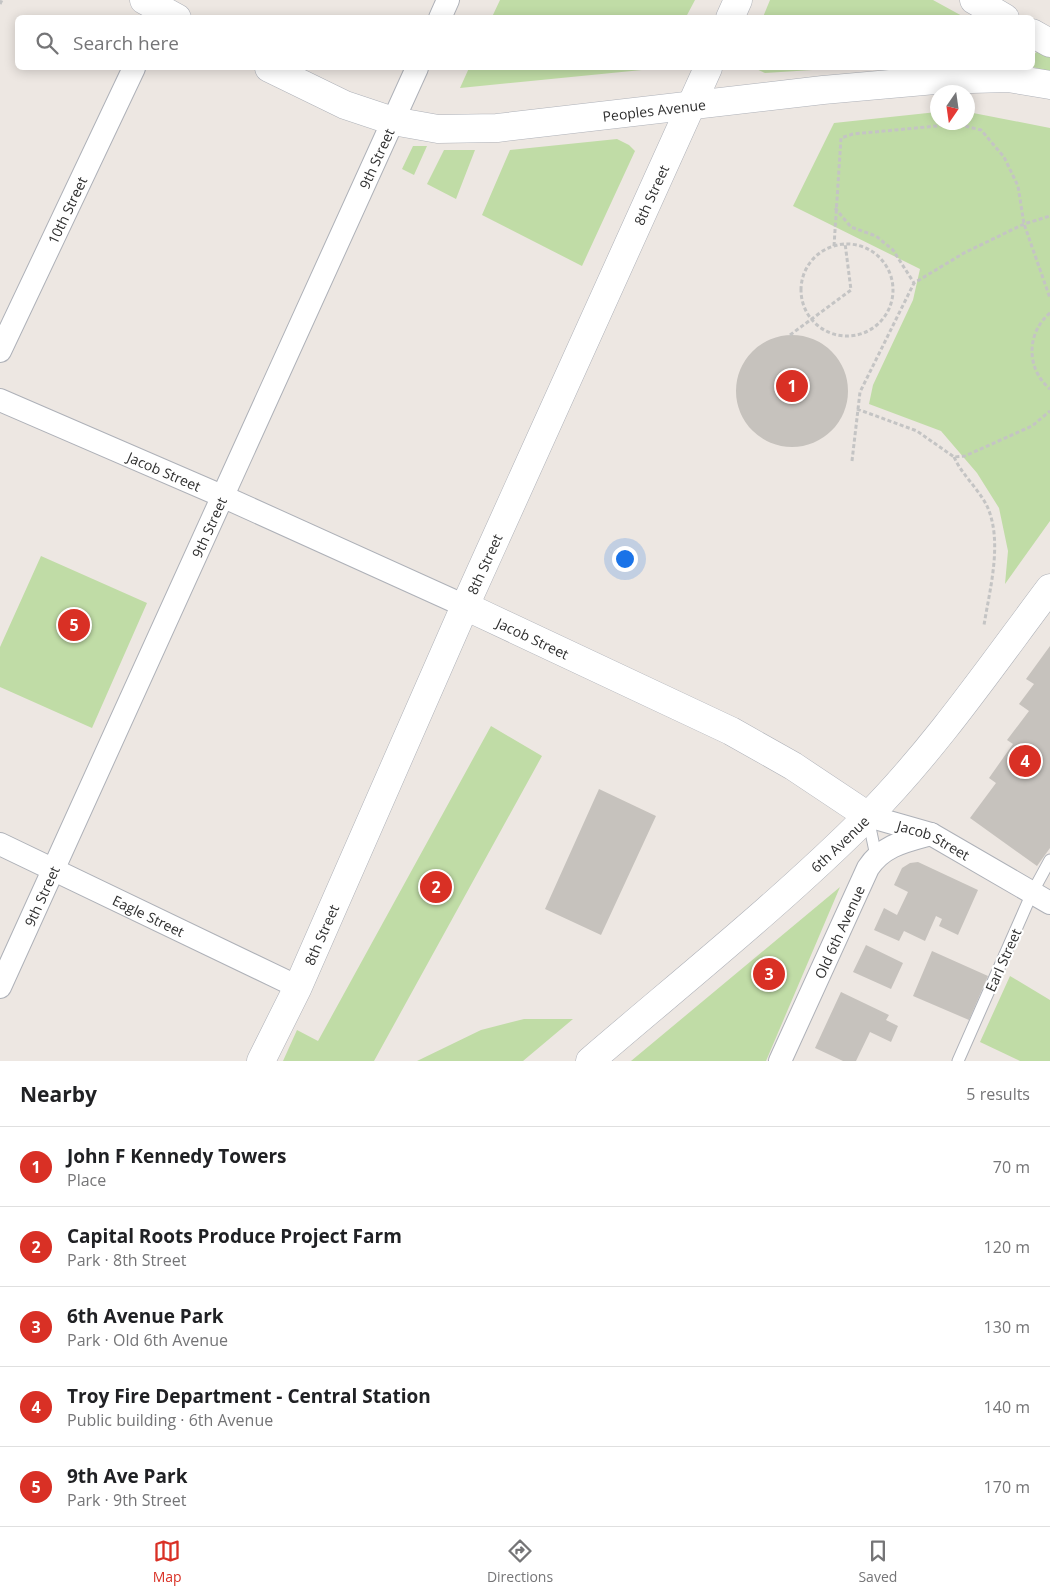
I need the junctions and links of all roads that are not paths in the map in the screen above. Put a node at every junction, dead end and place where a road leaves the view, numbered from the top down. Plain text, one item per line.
1 (448, 0) edge
2 (738, 0) edge
3 (974, 0) edge
4 (441, 15) edge
5 (731, 15) edge
6 (1000, 15) edge
7 (1035, 35) edge
8 (1050, 43) edge
9 (133, 70) edge
10 (273, 70) edge
11 (416, 70) edge
12 (707, 70) edge
13 (1010, 72) edge
14 (1050, 85) edge
15 (690, 106) junction
16 (393, 121) junction
17 (0, 351) edge
18 (0, 400) edge
19 (222, 496) junction
20 (1050, 588) edge
21 (465, 606) junction
22 (868, 816) junction
23 (931, 834) junction
24 (0, 844) edge
25 (876, 856) junction
26 (1050, 860) edge
27 (55, 870) junction
28 (1041, 898) edge
29 (0, 987) edge
30 (298, 987) junction
31 (262, 1061) edge
32 (590, 1061) edge
33 (780, 1061) edge
34 (958, 1061) edge

1 - 4 street
2 - 5 street
3 - 6 street
7 - 8 street
9 - 17 street, 10th Street
10 - 16 street, Peoples Avenue
11 - 16 street, 9th Street
12 - 15 street, 8th Street
13 - 14 street, Peoples Avenue
13 - 15 street, Peoples Avenue
15 - 16 street, Peoples Avenue
15 - 21 street, 8th Street
16 - 19 street, 9th Street
18 - 19 street, Jacob Street
19 - 21 street, Jacob Street
19 - 27 street, 9th Street
20 - 22 street, 6th Avenue
21 - 22 street, Jacob Street
21 - 30 street, 8th Street
22 - 23 street, Jacob Street
22 - 25 lane
22 - 32 street, 6th Avenue
23 - 25 street, Old 6th Avenue
23 - 28 street, Jacob Street
24 - 27 street, Eagle Street
25 - 33 street, Old 6th Avenue
26 - 28 lane, Earl Street
27 - 29 street, 9th Street
27 - 30 street, Eagle Street
28 - 34 lane, Earl Street
30 - 31 street, 8th Street

